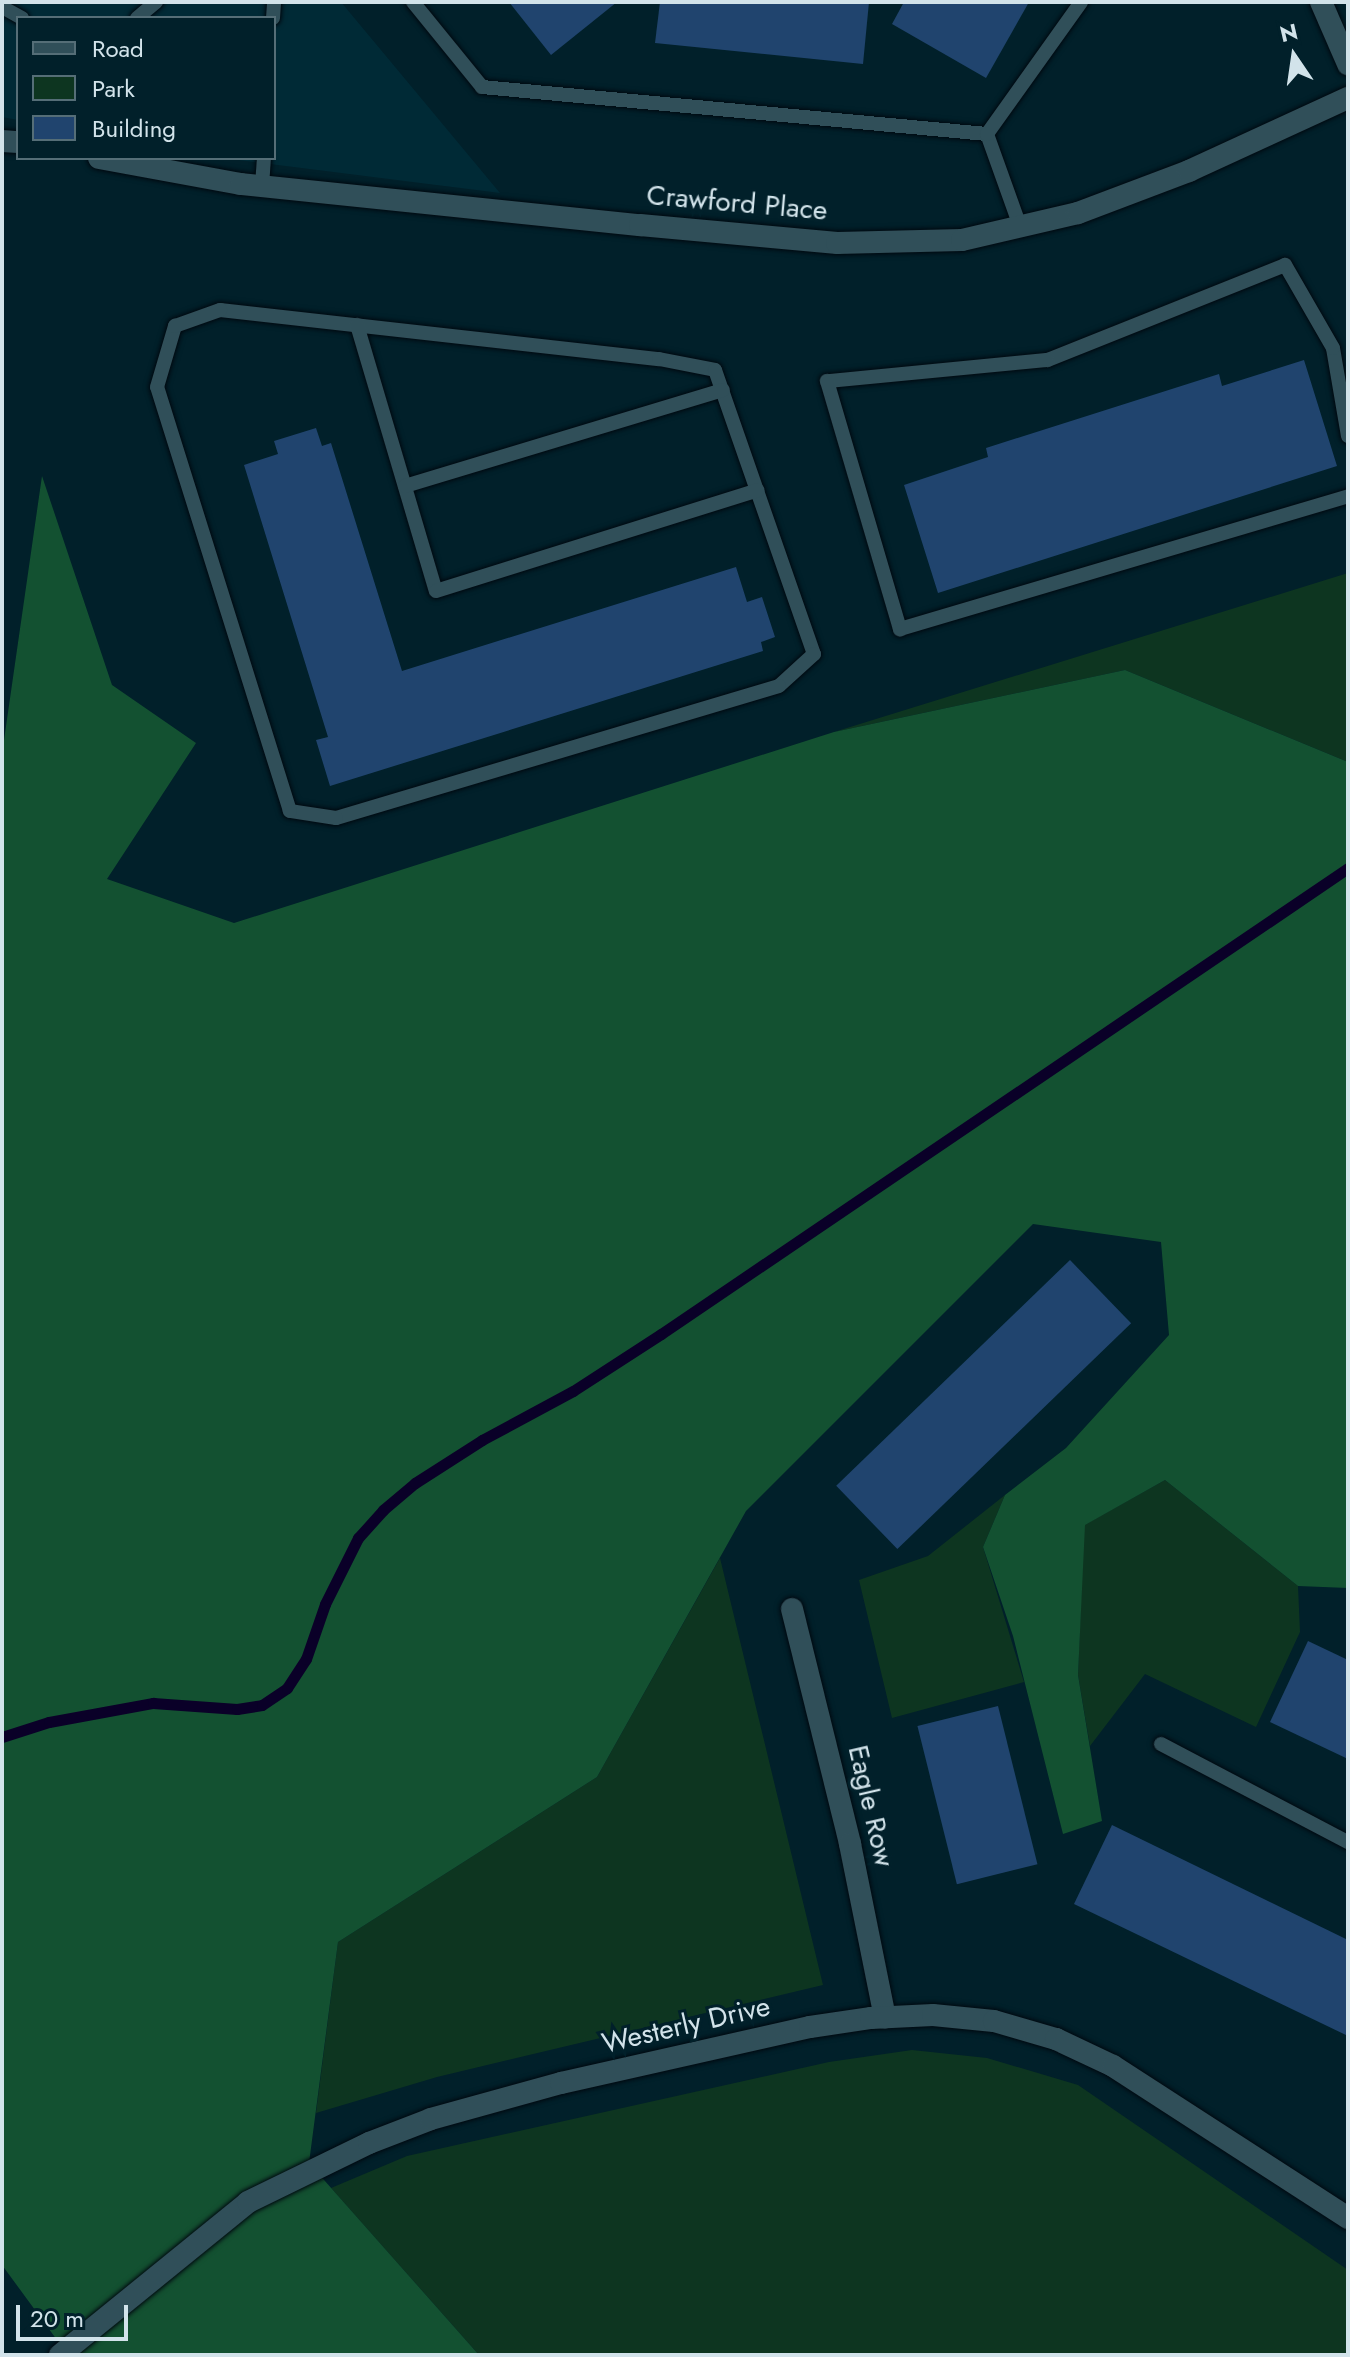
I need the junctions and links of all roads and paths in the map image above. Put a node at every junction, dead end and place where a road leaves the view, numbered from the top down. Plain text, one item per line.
1 (156, 2) edge
2 (413, 2) edge
3 (1081, 2) edge
4 (1321, 2) edge
5 (139, 16) edge
6 (1348, 64) edge
7 (1348, 98) edge
8 (987, 134) junction
9 (111, 160) edge
10 (264, 160) edge
11 (262, 186) junction
12 (1021, 229) junction
13 (357, 325) junction
14 (723, 390) junction
15 (1348, 436) edge
16 (405, 486) junction
17 (758, 490) junction
18 (1348, 496) edge
19 (792, 1609) dead end
20 (1161, 1744) dead end
21 (1348, 1842) edge
22 (885, 2017) junction
23 (1348, 2218) edge
24 (60, 2355) edge

1 - 5 lane
2 - 8 lane
3 - 8 lane
4 - 6 street
7 - 12 street, Crawford Place
8 - 12 lane
9 - 11 street, Crawford Place
10 - 11 lane
11 - 12 street, Crawford Place
13 - 14 lane
13 - 16 lane
13 - 17 lane
14 - 16 lane
14 - 17 lane
15 - 18 lane
16 - 17 lane
19 - 22 street, Eagle Row
20 - 21 lane
22 - 23 street, Westerly Drive
22 - 24 street, Westerly Drive

